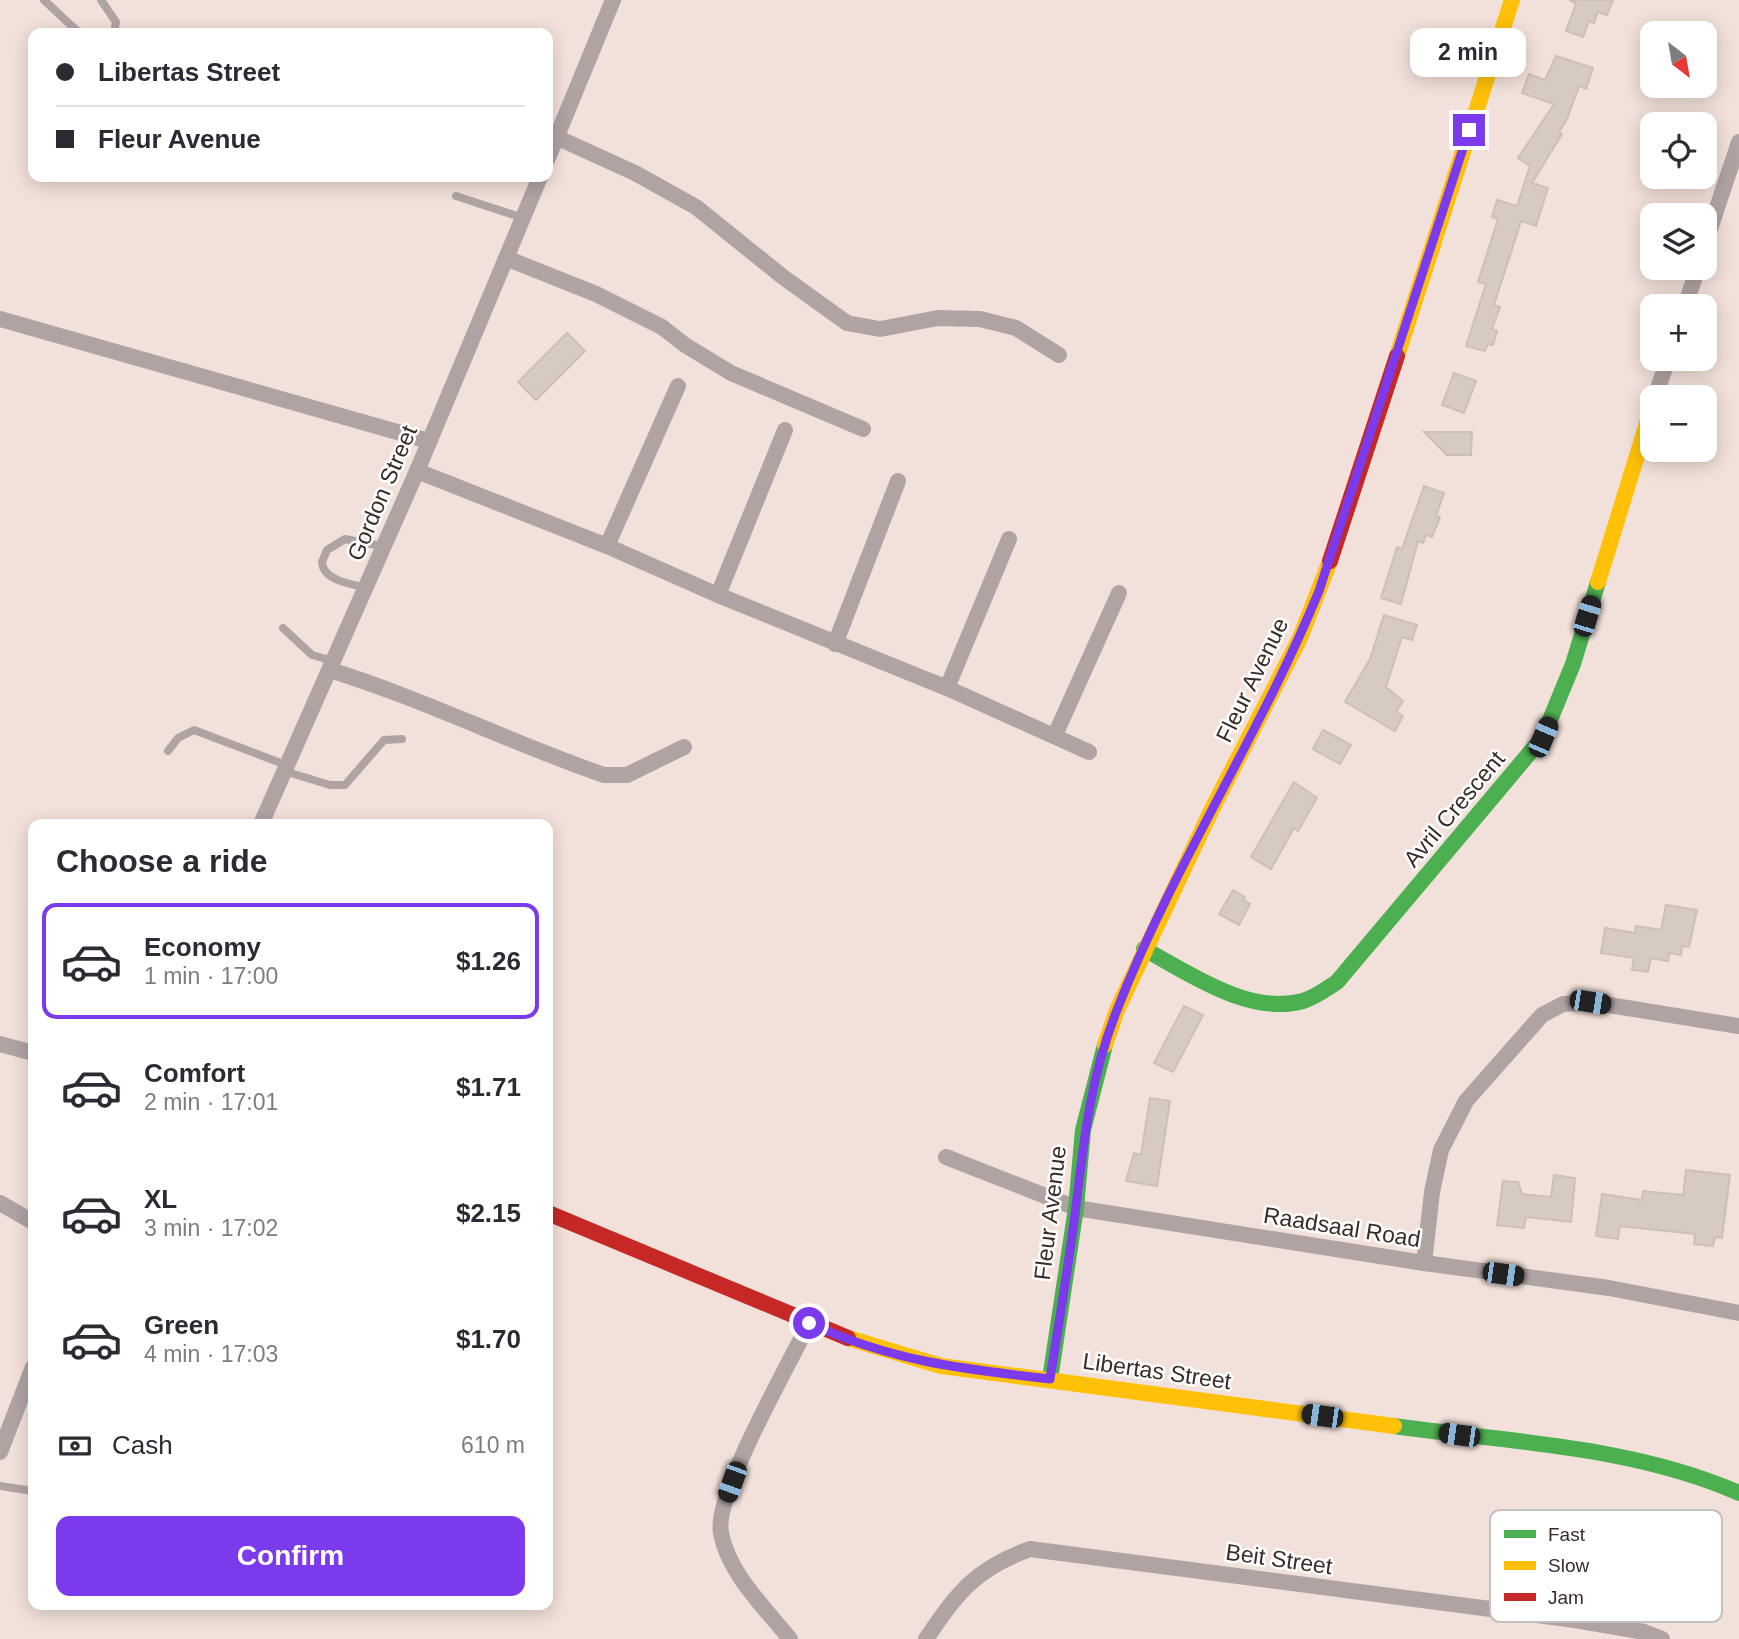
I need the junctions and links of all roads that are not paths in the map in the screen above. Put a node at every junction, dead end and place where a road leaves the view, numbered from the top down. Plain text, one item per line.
1 (44, 0) edge
2 (101, 0) edge
3 (613, 0) edge
4 (1512, 0) edge
5 (74, 28) edge
6 (115, 28) edge
7 (556, 138) junction
8 (1739, 142) edge
9 (553, 146) edge
10 (538, 182) edge
11 (456, 196) dead end
12 (1717, 208) edge
13 (523, 218) junction
14 (506, 258) junction
15 (0, 319) edge
16 (1059, 355) dead end
17 (678, 386) dead end
18 (863, 429) dead end
19 (785, 430) dead end
20 (429, 441) junction
21 (1640, 447) edge
22 (417, 471) junction
23 (898, 481) dead end
24 (1009, 539) dead end
25 (382, 546) junction
26 (607, 546) junction
27 (367, 588) junction
28 (1119, 593) dead end
29 (718, 595) junction
30 (283, 628) dead end
31 (835, 644) junction
32 (332, 665) junction
33 (947, 688) junction
34 (1055, 735) junction
35 (402, 739) dead end
36 (684, 747) dead end
37 (168, 751) dead end
38 (1089, 752) dead end
39 (285, 768) junction
40 (263, 819) edge
41 (1144, 949) junction
42 (1739, 1026) edge
43 (0, 1044) edge
44 (28, 1052) edge
45 (946, 1157) dead end
46 (0, 1203) edge
47 (1076, 1208) junction
48 (28, 1219) edge
49 (553, 1220) edge
50 (1424, 1263) junction
51 (1739, 1313) edge
52 (809, 1323) junction
53 (1050, 1379) junction
54 (28, 1380) edge
55 (0, 1452) edge
56 (0, 1486) edge
57 (28, 1490) edge
58 (1739, 1493) edge
59 (1490, 1609) edge
60 (1586, 1622) edge
61 (790, 1639) edge
62 (926, 1639) edge
63 (1662, 1639) edge

1 - 5 lane
2 - 6 lane
3 - 7 street
4 - 41 street, Fleur Avenue
7 - 9 street
7 - 16 street
8 - 12 street
10 - 13 street, Gordon Street
11 - 13 lane
13 - 14 street, Gordon Street
14 - 18 street
14 - 20 street, Gordon Street
15 - 20 street
17 - 26 street
19 - 29 street
20 - 22 street, Gordon Street
21 - 41 street, Avril Crescent
22 - 25 street, Gordon Street
22 - 26 street
23 - 31 street
24 - 33 street
25 - 27 street, Gordon Street
25 - 27 lane
26 - 29 street
27 - 32 street, Gordon Street
28 - 34 street
29 - 31 street
30 - 32 lane
31 - 33 street
32 - 36 street
32 - 39 street, Gordon Street
33 - 34 street
34 - 38 street
35 - 39 lane
37 - 39 lane
39 - 40 street, Gordon Street
41 - 47 street, Fleur Avenue
42 - 50 street
43 - 44 street
45 - 47 street, Raadsaal Road
46 - 48 street
47 - 50 street, Raadsaal Road
47 - 53 street, Fleur Avenue
49 - 52 street, Libertas Street
50 - 51 street, Raadsaal Road
52 - 53 street, Libertas Street
52 - 61 street
53 - 58 street, Libertas Street
54 - 55 street
56 - 57 lane
59 - 62 street, Beit Street
60 - 63 street, Beit Street

